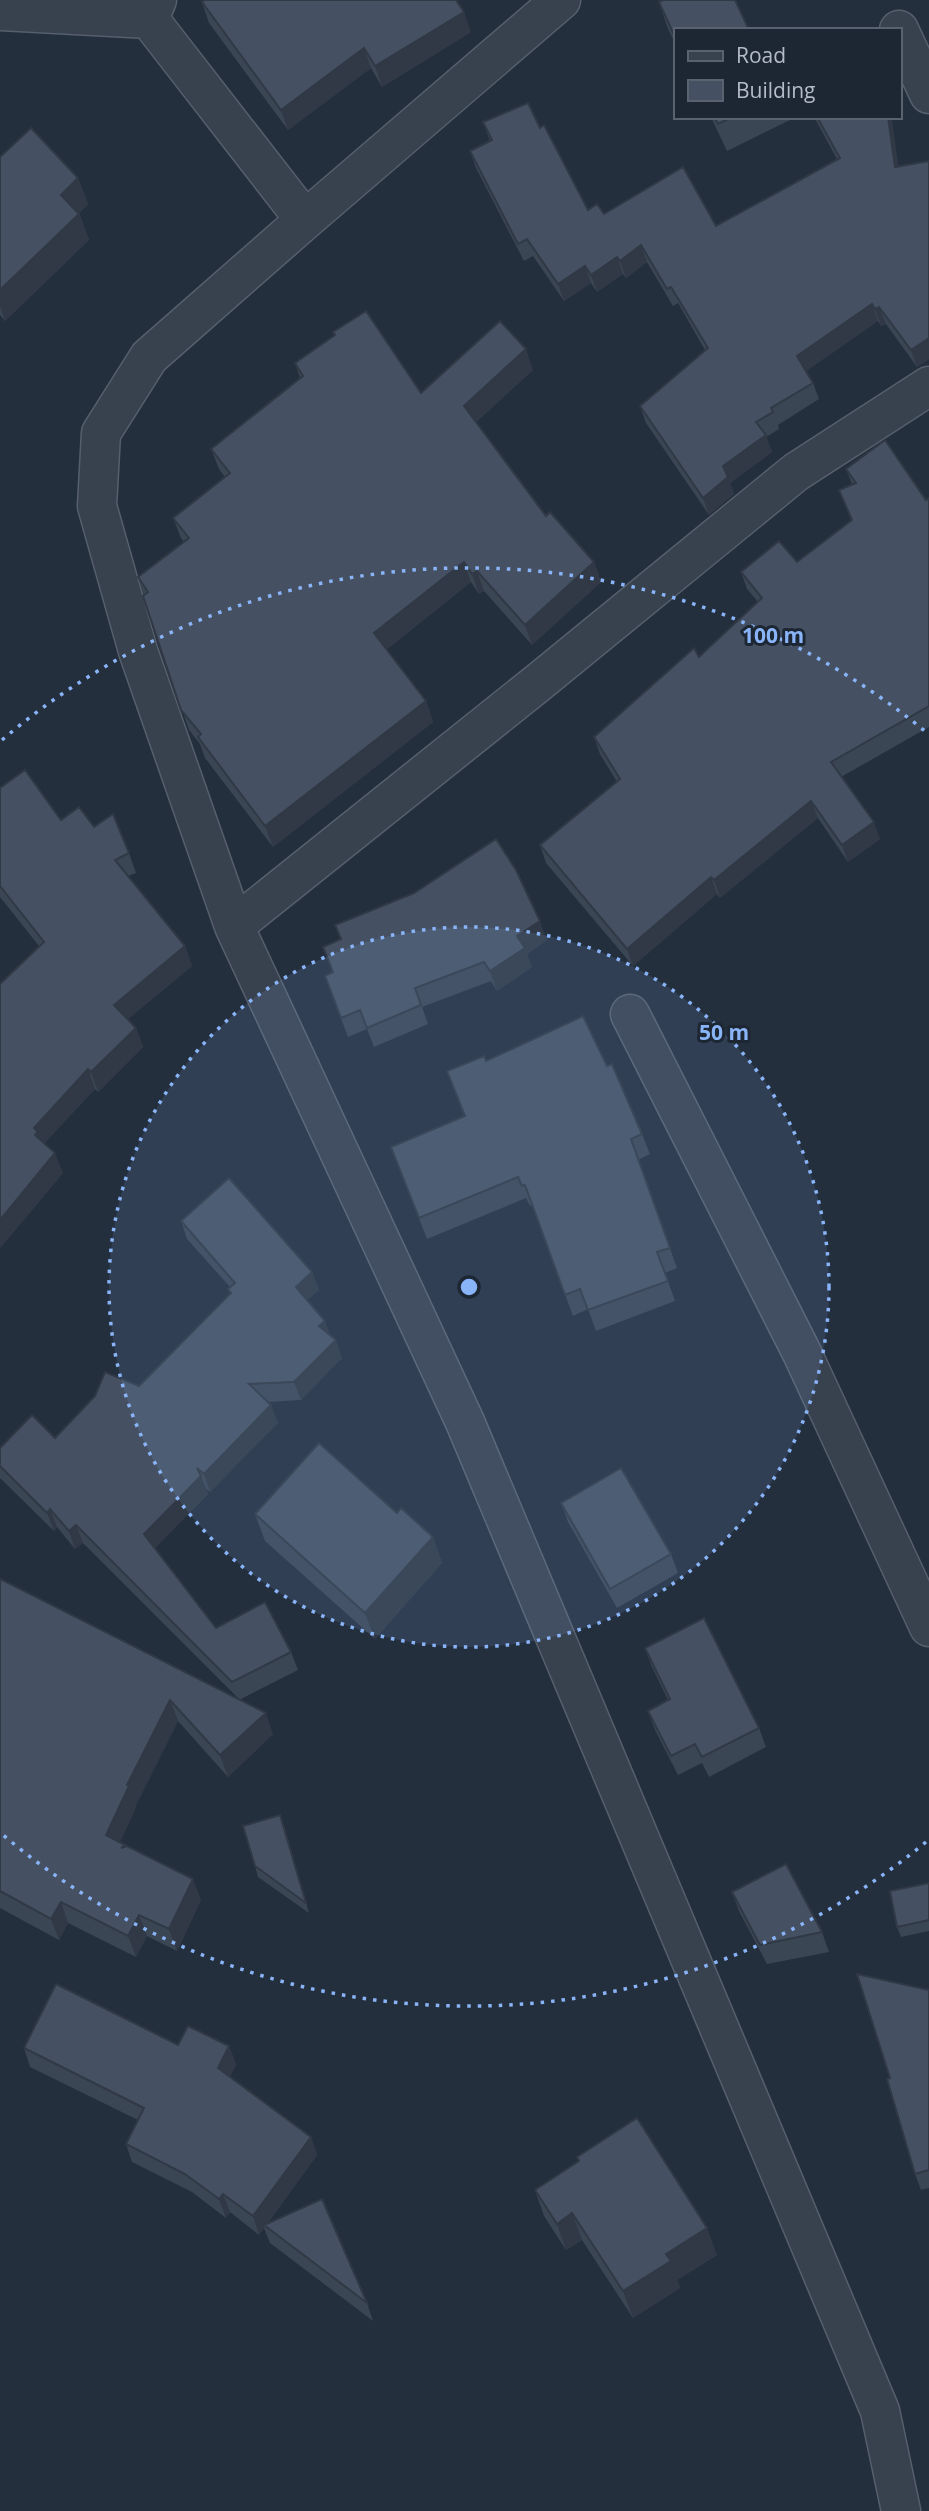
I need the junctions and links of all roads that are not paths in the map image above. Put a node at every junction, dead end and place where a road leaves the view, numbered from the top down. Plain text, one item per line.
1 (561, 0) edge
2 (885, 0) edge
3 (153, 9) edge
4 (0, 12) edge
5 (898, 28) edge
6 (901, 34) edge
7 (929, 94) edge
8 (304, 220) junction
9 (929, 386) edge
10 (234, 926) junction
11 (630, 1013) dead end
12 (929, 1627) edge
13 (901, 2511) edge

1 - 8 street
2 - 5 street
3 - 4 street
3 - 8 street
6 - 7 street
8 - 10 street
9 - 10 street
10 - 13 street
11 - 12 street

